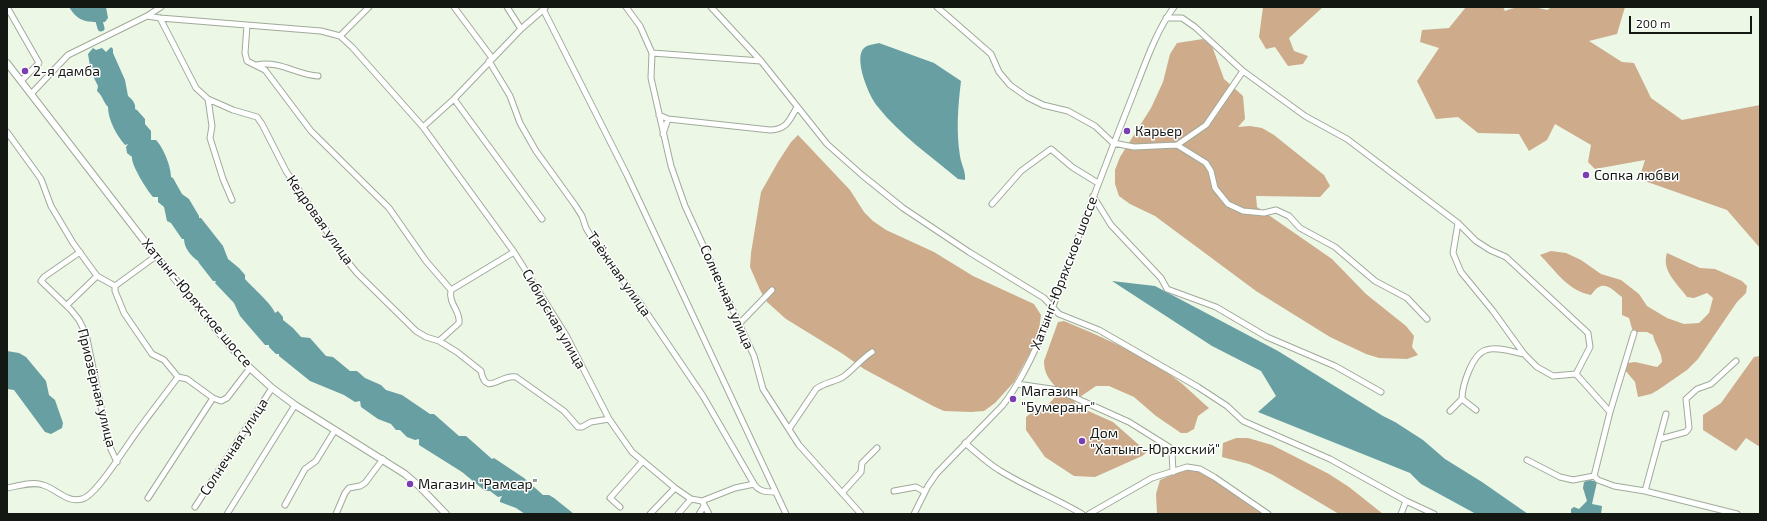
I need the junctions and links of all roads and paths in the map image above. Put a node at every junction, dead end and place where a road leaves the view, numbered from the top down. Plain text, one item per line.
1 (7, 7) edge
2 (161, 7) edge
3 (369, 7) edge
4 (454, 7) edge
5 (507, 7) edge
6 (626, 7) edge
7 (711, 7) edge
8 (937, 7) edge
9 (1174, 7) edge
10 (544, 8) edge
11 (147, 16) junction
12 (160, 18) junction
13 (1166, 18) junction
14 (247, 25) junction
15 (521, 29) junction
16 (340, 36) junction
17 (652, 53) junction
18 (490, 60) junction
19 (762, 61) junction
20 (7, 63) edge
21 (257, 64) junction
22 (1243, 71) junction
23 (10, 72) edge
24 (318, 76) dead end
25 (21, 80) junction
26 (32, 93) junction
27 (208, 99) junction
28 (454, 99) junction
29 (797, 108) junction
30 (659, 116) junction
31 (668, 119) junction
32 (423, 127) junction
33 (7, 132) edge
34 (663, 135) junction
35 (1113, 143) junction
36 (1178, 144) junction
37 (1098, 183) junction
38 (1093, 196) junction
39 (232, 200) dead end
40 (992, 204) dead end
41 (542, 219) dead end
42 (1458, 223) junction
43 (80, 252) junction
44 (514, 252) junction
45 (156, 256) junction
46 (97, 276) junction
47 (115, 286) junction
48 (451, 290) junction
49 (772, 290) dead end
50 (67, 305) junction
51 (1052, 308) junction
52 (1427, 319) dead end
53 (740, 323) junction
54 (1634, 333) dead end
55 (440, 341) junction
56 (872, 352) dead end
57 (1524, 354) junction
58 (1736, 360) dead end
59 (250, 368) junction
60 (1576, 374) junction
61 (178, 377) junction
62 (1017, 384) junction
63 (272, 388) junction
64 (1381, 392) dead end
65 (214, 398) junction
66 (1462, 399) junction
67 (295, 405) junction
68 (1476, 410) dead end
69 (1450, 411) dead end
70 (1610, 412) junction
71 (1666, 414) dead end
72 (609, 419) junction
73 (789, 429) junction
74 (335, 430) junction
75 (1660, 439) junction
76 (965, 443) junction
77 (877, 448) dead end
78 (383, 459) junction
79 (1527, 460) dead end
80 (117, 462) junction
81 (642, 462) junction
82 (1173, 472) junction
83 (1594, 476) junction
84 (754, 484) junction
85 (7, 488) edge
86 (675, 488) junction
87 (894, 491) dead end
88 (1645, 491) junction
89 (775, 492) junction
90 (926, 492) junction
91 (842, 493) junction
92 (148, 498) dead end
93 (691, 499) junction
94 (1406, 501) junction
95 (703, 503) junction
96 (285, 505) dead end
97 (195, 507) dead end
98 (620, 507) dead end
99 (227, 514) edge
100 (336, 514) edge
101 (446, 514) edge
102 (650, 514) edge
103 (678, 514) edge
104 (699, 514) edge
105 (709, 514) edge
106 (786, 514) edge
107 (861, 514) edge
108 (914, 514) edge
109 (1082, 514) edge
110 (1089, 514) edge
111 (1268, 514) edge
112 (1401, 514) edge
113 (1434, 514) edge
114 (1737, 514) edge

1 - 25 street
2 - 11 street
3 - 16 street
4 - 18 street, Таёжная улица
5 - 15 street
6 - 17 street
7 - 19 street
8 - 35 street
9 - 13 street, Хатынг-Юряхское шоссе
10 - 15 street
10 - 89 street
11 - 12 street
11 - 26 street
12 - 14 street
12 - 27 street
13 - 22 street
13 - 35 street, Хатынг-Юряхское шоссе
14 - 16 street
14 - 21 street
15 - 18 street
16 - 32 street, Сибирская улица
17 - 19 street
17 - 30 street, Солнечная улица
18 - 28 street
18 - 84 street, Таёжная улица
19 - 29 street
20 - 23 main road, Хатынг-Юряхское шоссе
21 - 24 street
21 - 48 street
22 - 36 street
22 - 42 street
23 - 25 main road, Хатынг-Юряхское шоссе
25 - 26 main road, Хатынг-Юряхское шоссе
26 - 45 main road, Хатынг-Юряхское шоссе
27 - 39 street
27 - 55 street, Кедровая улица
28 - 32 street
28 - 41 street
29 - 31 street
29 - 51 street
30 - 31 street
30 - 34 street, Солнечная улица
31 - 34 street
32 - 44 street, Сибирская улица
33 - 43 street
34 - 53 street, Солнечная улица
35 - 36 street
35 - 37 street, Хатынг-Юряхское шоссе
36 - 52 street
37 - 38 street, Хатынг-Юряхское шоссе
37 - 40 street
38 - 51 street, Хатынг-Юряхское шоссе
38 - 64 street
42 - 57 street
42 - 60 street
43 - 46 street
43 - 50 street, Приозёрная улица
44 - 48 street
44 - 72 street, Сибирская улица
45 - 47 street
45 - 59 main road, Хатынг-Юряхское шоссе
46 - 47 street
46 - 50 street
47 - 61 street
48 - 55 street
49 - 53 street
50 - 80 street, Приозёрная улица
51 - 62 street, Хатынг-Юряхское шоссе
51 - 94 street
53 - 73 street, Солнечная улица
54 - 70 street
55 - 72 street, Кедровая улица
56 - 73 street
57 - 60 street
57 - 66 street
58 - 75 street
59 - 63 main road, Хатынг-Юряхское шоссе
59 - 65 street
60 - 70 street
61 - 65 street
61 - 80 street
62 - 76 street, Хатынг-Юряхское шоссе
62 - 82 street
63 - 67 main road, Хатынг-Юряхское шоссе
63 - 97 street, Солнечная улица
65 - 92 street
66 - 68 street
66 - 69 street
67 - 74 main road, Хатынг-Юряхское шоссе
67 - 99 street, Солнечная улица
70 - 83 street
71 - 75 street
72 - 81 street, Сибирская улица
73 - 91 street, Солнечная улица
74 - 78 main road, Хатынг-Юряхское шоссе
74 - 96 street
75 - 88 street
76 - 90 street, Хатынг-Юряхское шоссе
76 - 109 street
77 - 91 street
78 - 100 street
78 - 101 main road, Хатынг-Юряхское шоссе
79 - 83 street
80 - 85 street
81 - 86 street, Сибирская улица
81 - 98 street
82 - 110 street
82 - 111 street
83 - 88 street
84 - 89 street
84 - 95 street
86 - 93 street, Сибирская улица
86 - 102 street
87 - 90 street
88 - 114 street
89 - 106 street
90 - 108 street, Хатынг-Юряхское шоссе
91 - 107 street, Солнечная улица
93 - 95 street, Сибирская улица
93 - 103 street
94 - 112 street
94 - 113 street
95 - 104 street
95 - 105 street

